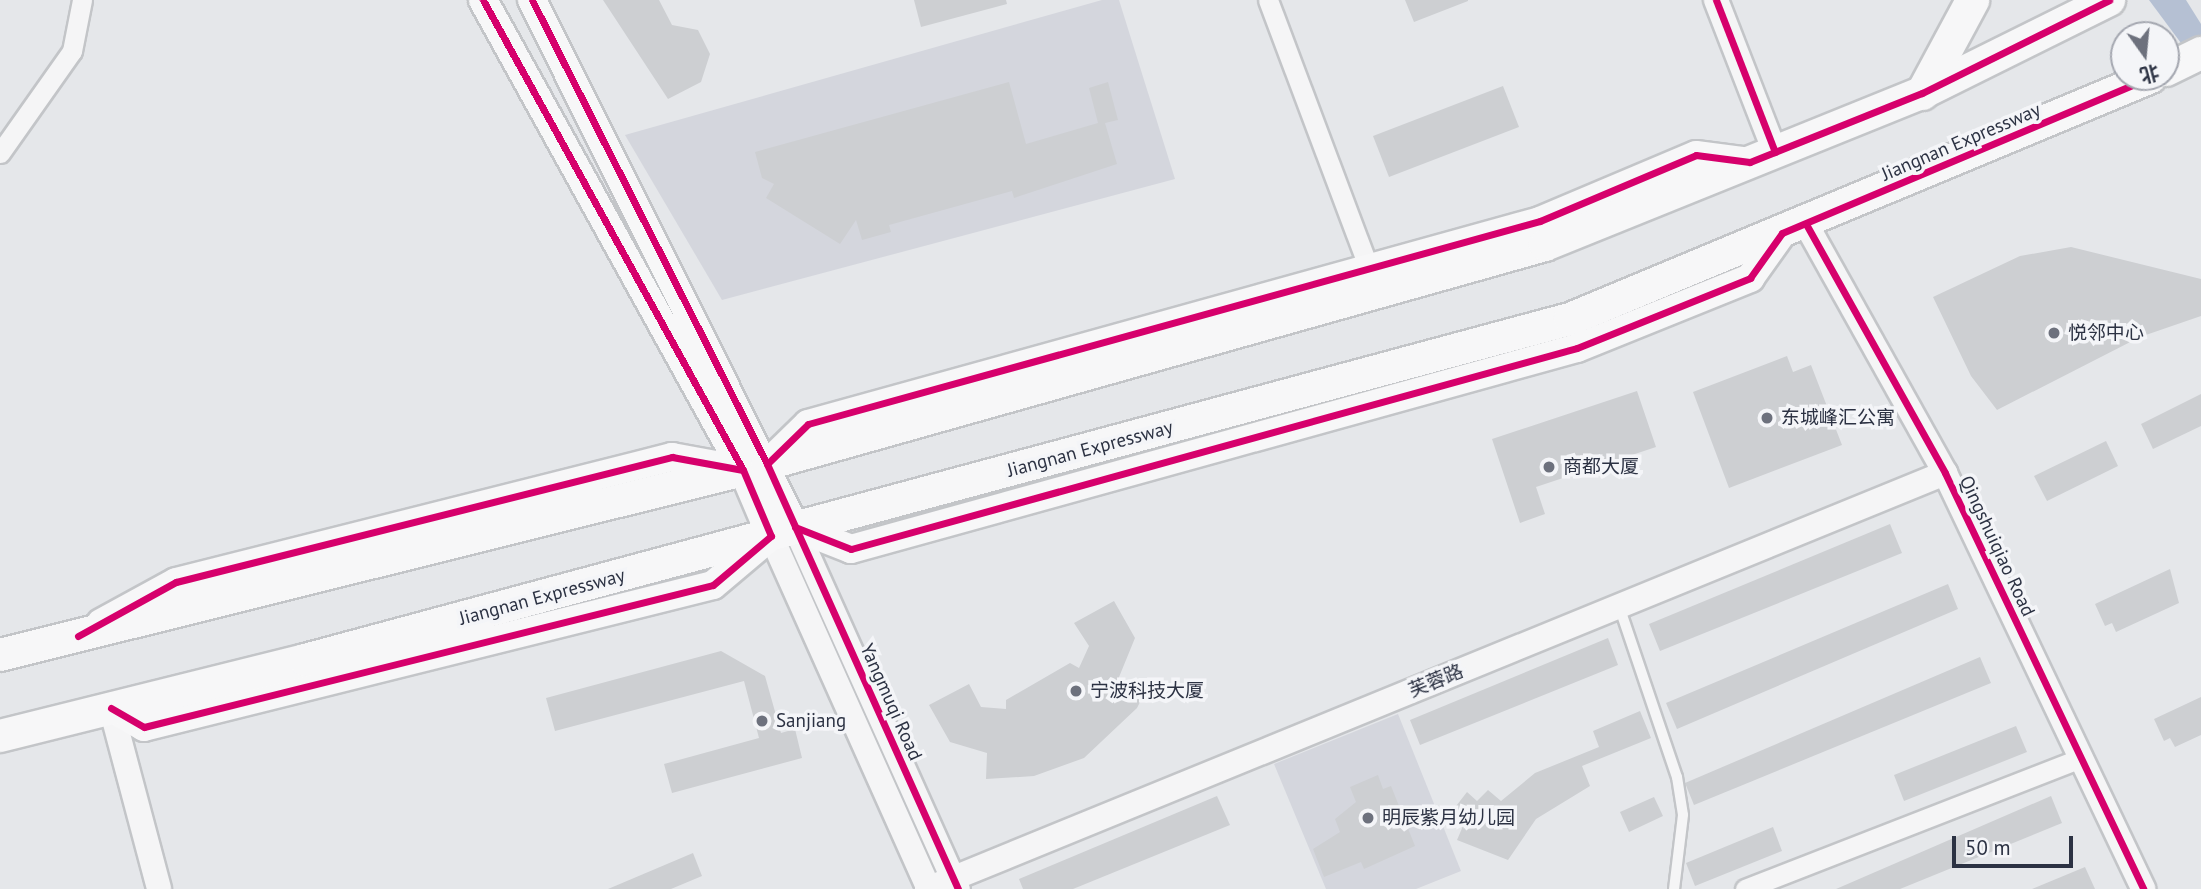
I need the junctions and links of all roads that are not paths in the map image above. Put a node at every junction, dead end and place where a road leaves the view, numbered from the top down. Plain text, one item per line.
1 (82, 0) edge
2 (483, 0) edge
3 (532, 0) edge
4 (1268, 0) edge
5 (1716, 0) edge
6 (1972, 0) edge
7 (2099, 5) edge
8 (2201, 53) edge
9 (2180, 64) edge
10 (2118, 91) edge
11 (1922, 93) junction
12 (0, 153) edge
13 (1762, 157) junction
14 (1794, 228) junction
15 (1368, 268) junction
16 (755, 467) junction
17 (1945, 473) junction
18 (783, 532) junction
19 (1619, 606) junction
20 (0, 655) edge
21 (111, 708) junction
22 (0, 736) edge
23 (2079, 759) junction
24 (956, 884) edge
25 (159, 889) edge
26 (928, 889) edge
27 (1674, 889) edge
28 (1745, 889) edge
29 (2143, 889) edge

1 - 12 street
2 - 16 main road
3 - 16 main road
4 - 15 street
5 - 13 street
6 - 11 highway
7 - 11 main road
8 - 9 main road, Jiangnan Expressway
10 - 14 main road, Jiangnan Expressway
11 - 13 main road
13 - 15 main road
13 - 16 main road
14 - 17 street, Qingshuiqiao Road
14 - 18 main road, Jiangnan Expressway
15 - 16 main road
16 - 18 main road
16 - 20 main road
17 - 19 street, 芙蓉路
17 - 23 street, Qingshuiqiao Road
18 - 21 main road, Jiangnan Expressway
18 - 24 street, Yangmuqi Road
18 - 26 street
19 - 24 street, 芙蓉路
19 - 27 lane
21 - 22 main road, Jiangnan Expressway
21 - 25 street
23 - 28 street
23 - 29 street, Qingshuiqiao Road
24 - 26 street, 芙蓉路

